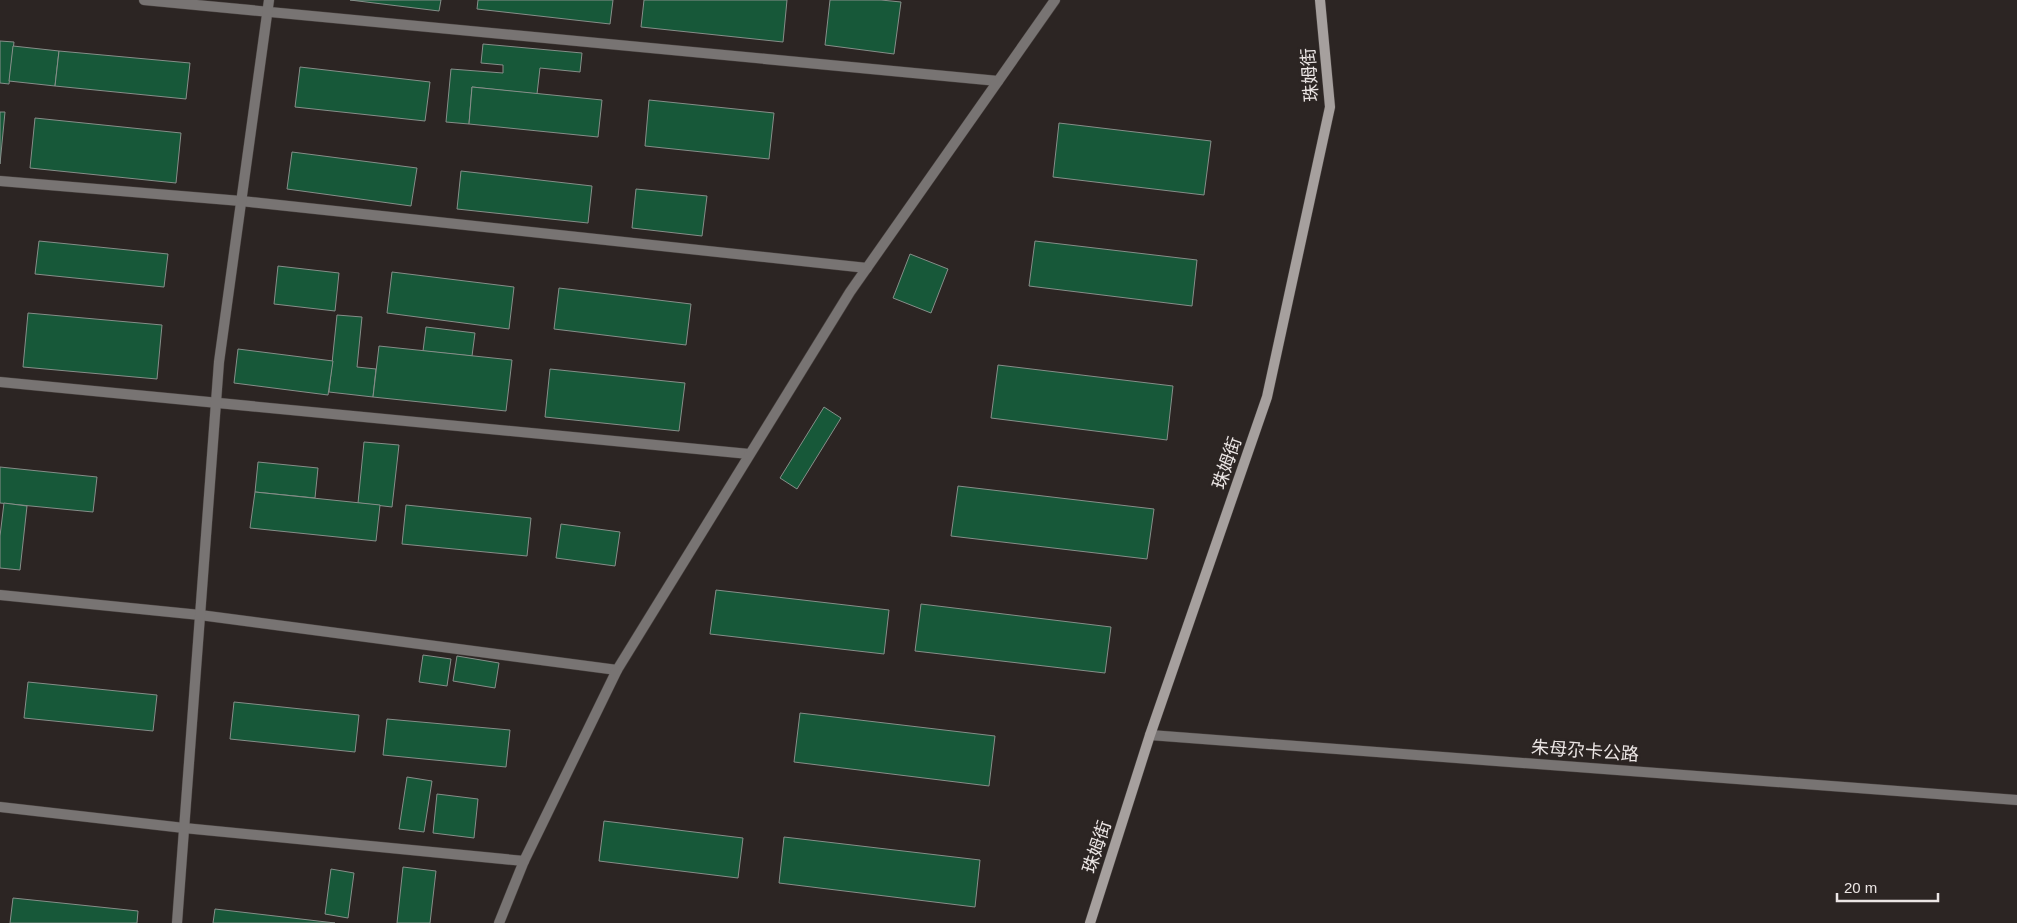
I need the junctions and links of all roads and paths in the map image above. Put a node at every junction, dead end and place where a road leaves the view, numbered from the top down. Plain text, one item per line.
1 (144, 0) edge
2 (269, 0) edge
3 (1055, 0) edge
4 (1320, 0) edge
5 (268, 12) junction
6 (998, 81) junction
7 (0, 181) edge
8 (241, 200) junction
9 (866, 268) junction
10 (0, 382) edge
11 (216, 404) junction
12 (749, 454) junction
13 (0, 595) edge
14 (200, 615) junction
15 (616, 670) junction
16 (1150, 735) junction
17 (2017, 800) edge
18 (0, 807) edge
19 (184, 828) junction
20 (524, 861) junction
21 (176, 923) edge
22 (499, 923) edge
23 (1090, 923) edge

1 - 5 street
2 - 5 street
3 - 6 street
4 - 16 main road, 珠姆街
5 - 6 street
5 - 8 street
6 - 9 street
7 - 8 street
8 - 9 street
8 - 11 street
9 - 12 street
10 - 11 street
11 - 12 street
11 - 14 street
12 - 15 street
13 - 14 street
14 - 15 street
14 - 19 street
15 - 20 street
16 - 17 street, 朱母尕卡公路
16 - 23 main road, 珠姆街
18 - 19 street
19 - 20 street
19 - 21 street
20 - 22 street

